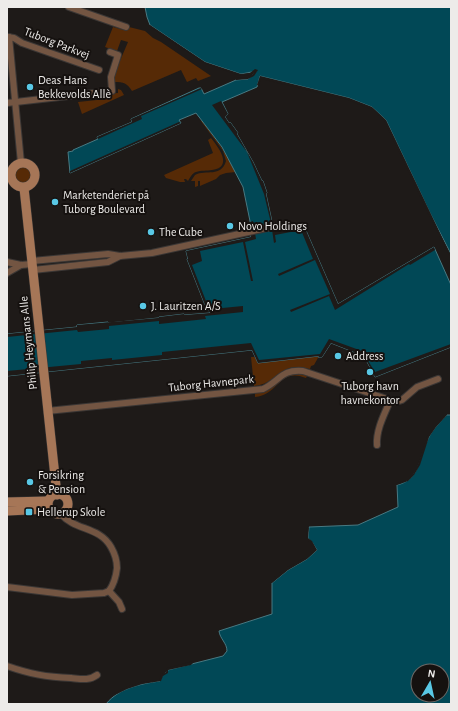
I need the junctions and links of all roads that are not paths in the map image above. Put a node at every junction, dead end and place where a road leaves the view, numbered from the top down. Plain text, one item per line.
1 (70, 7) edge
2 (78, 8) edge
3 (126, 27) dead end
4 (8, 37) edge
5 (110, 52) dead end
6 (98, 70) dead end
7 (15, 102) junction
8 (7, 103) edge
9 (21, 163) junction
10 (9, 172) edge
11 (10, 182) edge
12 (24, 188) junction
13 (276, 226) dead end
14 (7, 262) edge
15 (21, 265) junction
16 (32, 265) junction
17 (7, 273) edge
18 (438, 379) dead end
19 (390, 401) junction
20 (47, 411) junction
21 (377, 445) dead end
22 (56, 495) junction
23 (7, 502) edge
24 (49, 505) junction
25 (7, 511) edge
26 (61, 514) junction
27 (7, 587) edge
28 (108, 591) junction
29 (122, 609) dead end
30 (7, 666) edge
31 (97, 675) dead end

1 - 2 street
2 - 3 street
4 - 6 street, Tuborg Parkvej
4 - 7 street
5 - 7 street
7 - 8 street
7 - 9 street
9 - 10 street
9 - 12 street
10 - 11 street
11 - 12 street
12 - 16 street, Philip Heymans Alle
13 - 16 street
14 - 15 street
15 - 16 street
15 - 17 street
16 - 20 street, Philip Heymans Alle
18 - 19 street
19 - 20 street, Tuborg Havnepark
19 - 21 street
20 - 22 street, Philip Heymans Alle
22 - 24 street
22 - 26 street
23 - 24 street
24 - 25 street
24 - 26 street
26 - 28 street
27 - 28 street
28 - 29 street
30 - 31 street

